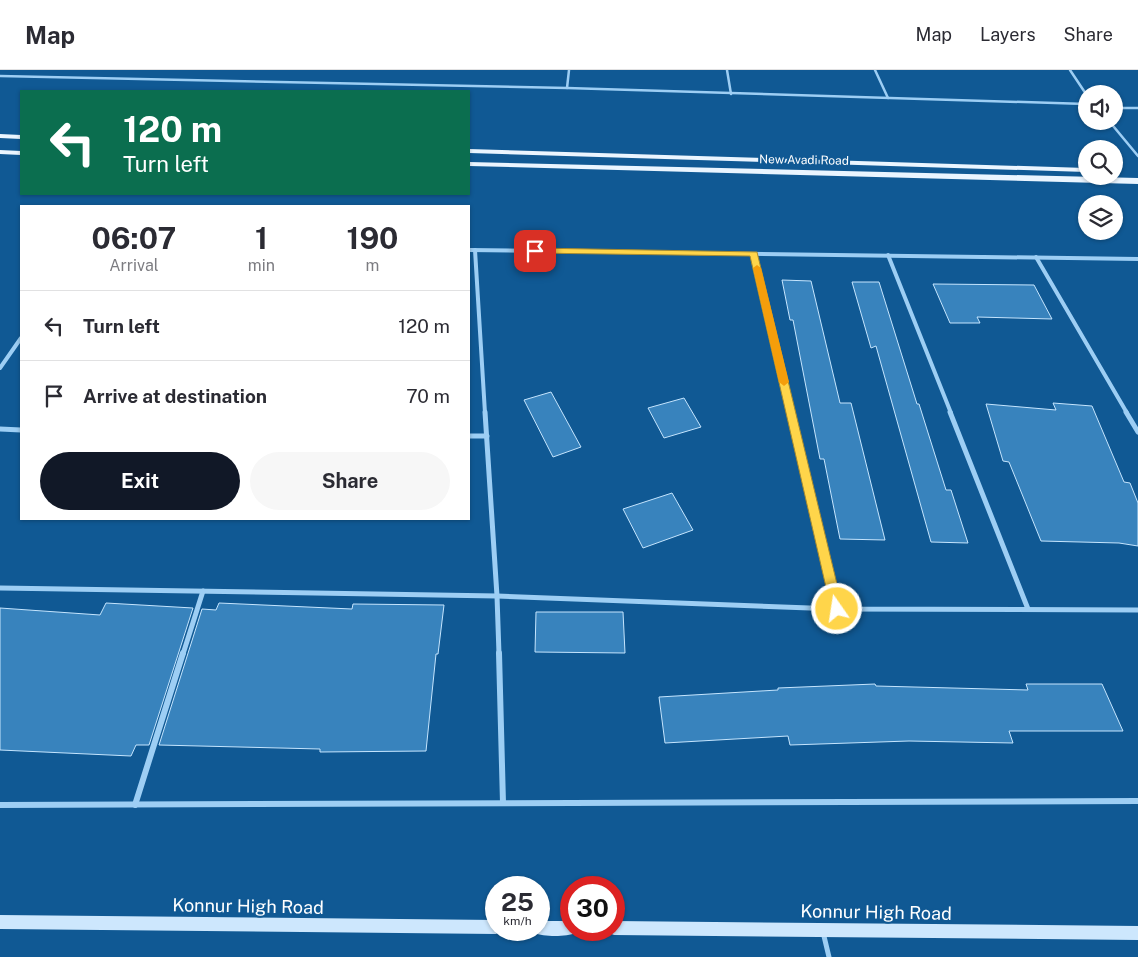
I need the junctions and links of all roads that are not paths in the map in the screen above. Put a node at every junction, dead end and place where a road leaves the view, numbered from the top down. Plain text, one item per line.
1 (570, 70) edge
2 (727, 70) edge
3 (875, 70) edge
4 (1070, 70) edge
5 (0, 76) edge
6 (1080, 85) edge
7 (567, 88) junction
8 (730, 94) junction
9 (888, 98) junction
10 (1078, 104) edge
11 (1123, 108) edge
12 (1138, 108) edge
13 (1116, 130) edge
14 (0, 136) edge
15 (20, 137) edge
16 (470, 151) edge
17 (0, 152) edge
18 (20, 152) edge
19 (1138, 156) edge
20 (470, 164) edge
21 (1078, 170) edge
22 (1123, 171) edge
23 (1138, 172) edge
24 (1138, 181) edge
25 (472, 250) edge
26 (754, 254) junction
27 (888, 255) junction
28 (1036, 257) junction
29 (1138, 259) edge
30 (20, 339) edge
31 (0, 368) edge
32 (0, 430) edge
33 (20, 430) edge
34 (1138, 432) edge
35 (470, 436) edge
36 (487, 436) junction
37 (0, 588) edge
38 (203, 591) junction
39 (497, 596) junction
40 (837, 609) junction
41 (1028, 609) junction
42 (1138, 610) edge
43 (1138, 800) edge
44 (503, 803) junction
45 (0, 805) edge
46 (135, 805) junction
47 (0, 922) edge
48 (485, 927) edge
49 (625, 928) edge
50 (823, 931) junction
51 (1138, 934) edge
52 (829, 957) edge

1 - 7 lane
2 - 8 lane
3 - 9 lane
4 - 6 lane
5 - 7 lane
7 - 8 lane
8 - 9 lane
9 - 10 lane
11 - 12 lane
13 - 19 lane
14 - 15 main road
16 - 21 main road, New Avadi Road
17 - 18 main road
20 - 24 main road, New Avadi Road
22 - 23 main road
25 - 26 street
25 - 36 street
26 - 27 street
26 - 40 street
27 - 28 street
27 - 41 street
28 - 29 street
28 - 34 street
30 - 31 street
32 - 33 street
35 - 36 street
36 - 39 street
37 - 38 street
38 - 39 street
38 - 46 street
39 - 40 street
39 - 44 street
40 - 41 street
41 - 42 street
43 - 44 street
44 - 46 street
45 - 46 street
47 - 48 main road, Konnur High Road
49 - 50 main road, Konnur High Road
50 - 51 main road, Konnur High Road
50 - 52 lane

